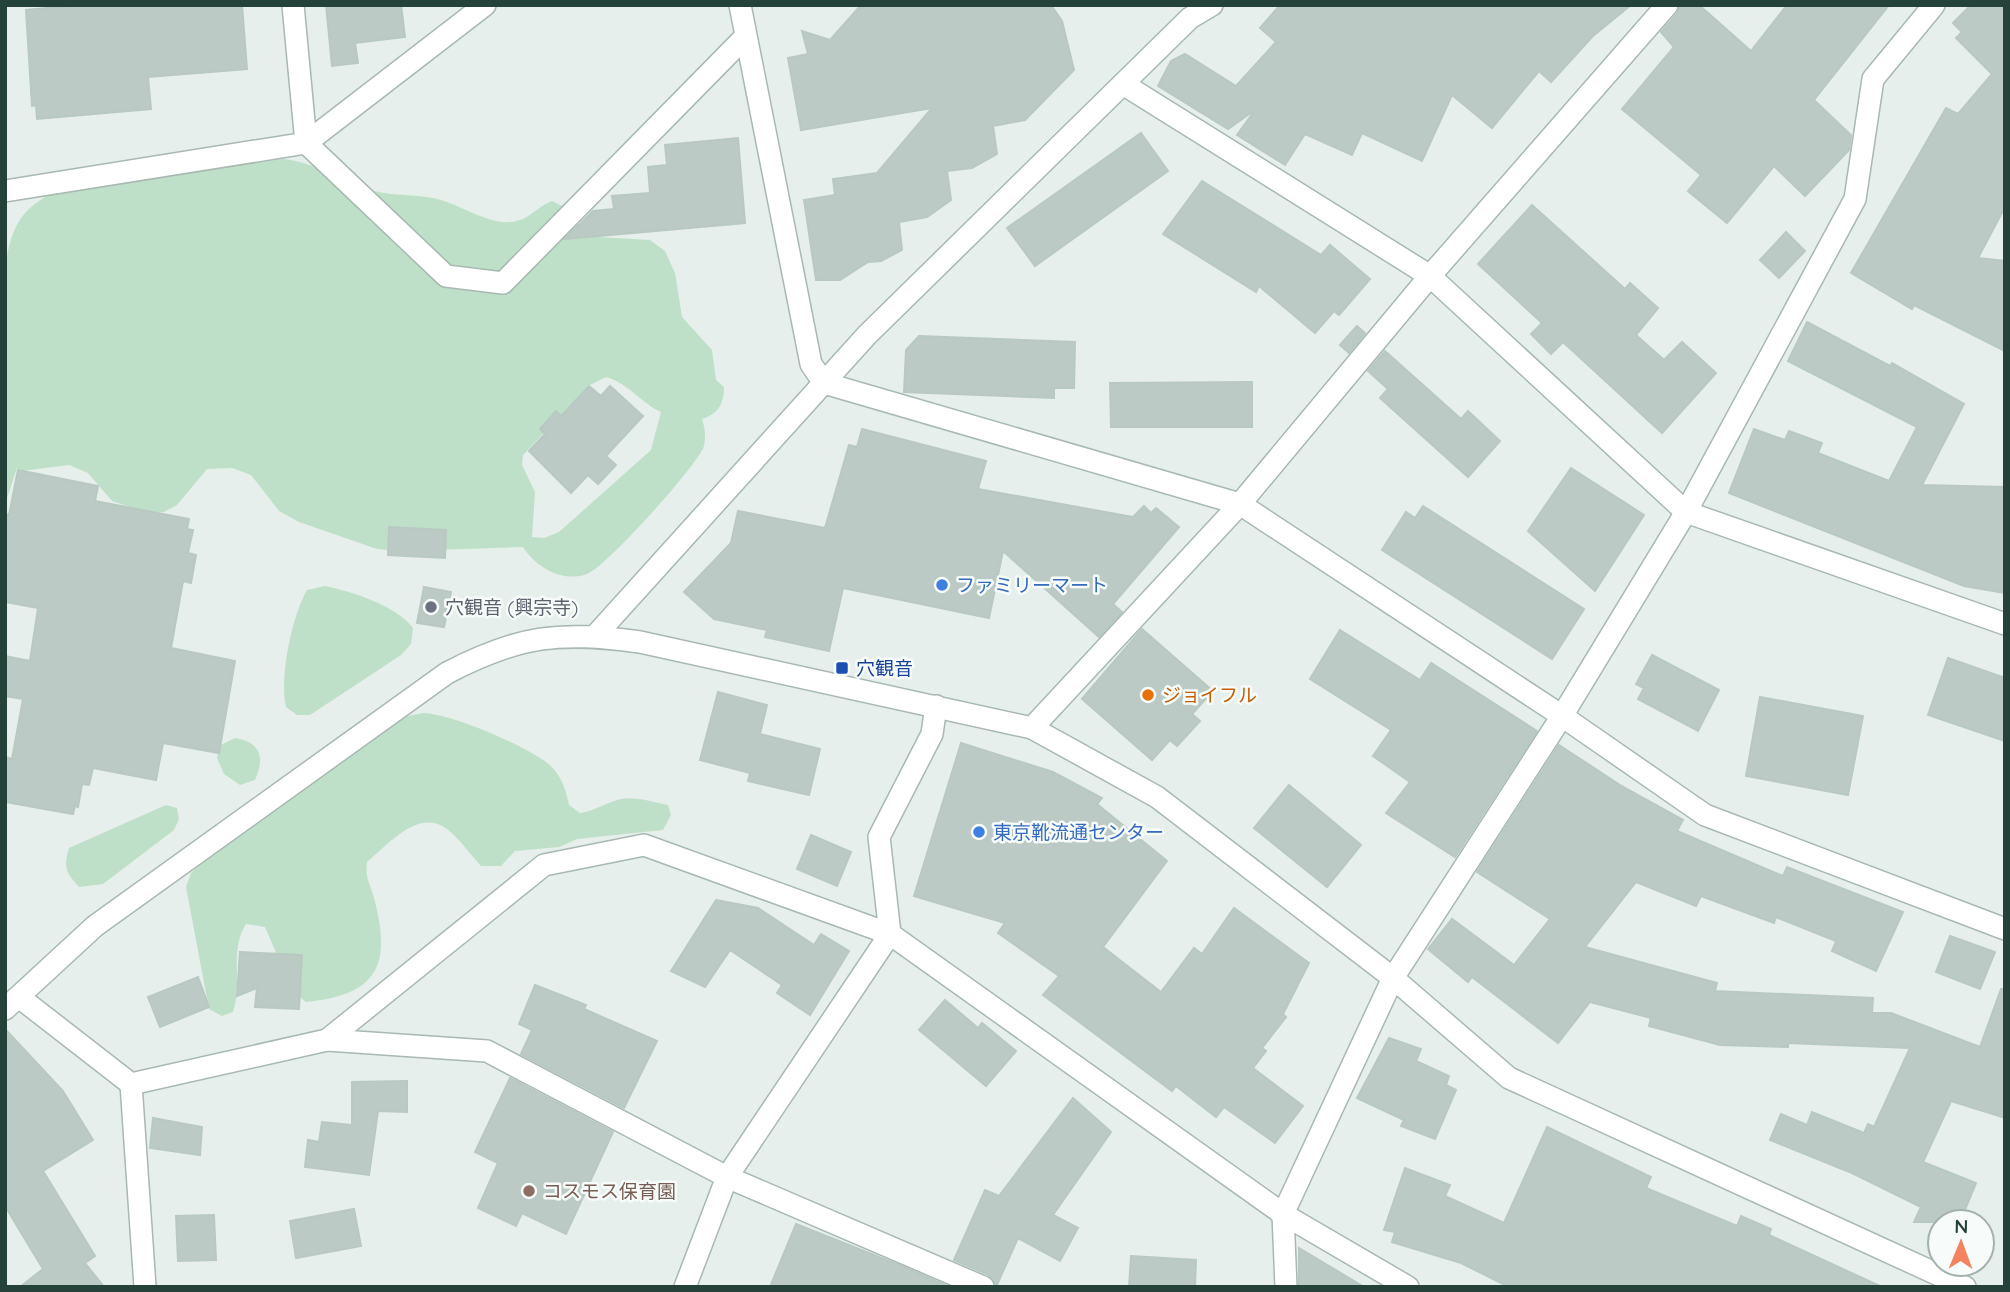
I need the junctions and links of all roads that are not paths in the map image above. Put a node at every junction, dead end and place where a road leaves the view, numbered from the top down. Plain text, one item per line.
1 (293, 5) edge
2 (485, 5) edge
3 (740, 5) edge
4 (1212, 5) edge
5 (1667, 5) edge
6 (1934, 5) edge
7 (745, 37) junction
8 (1123, 84) junction
9 (306, 144) junction
10 (5, 191) edge
11 (1430, 276) junction
12 (824, 383) junction
13 (1240, 505) junction
14 (1686, 512) junction
15 (2005, 624) edge
16 (595, 636) junction
17 (936, 706) junction
18 (1562, 716) junction
19 (1032, 728) junction
20 (2005, 929) edge
21 (890, 934) junction
22 (1393, 978) junction
23 (12, 1003) edge
24 (327, 1040) junction
25 (131, 1084) junction
26 (727, 1177) junction
27 (1283, 1213) junction
28 (145, 1287) edge
29 (685, 1287) edge
30 (983, 1287) edge
31 (1286, 1287) edge
32 (1408, 1287) edge
33 (1965, 1287) edge

1 - 9 street
2 - 9 street
3 - 7 street
4 - 8 street
5 - 11 street
6 - 14 street
7 - 9 street
7 - 12 street
8 - 11 street
8 - 12 street
9 - 10 street
11 - 13 street
11 - 14 street
12 - 13 street
12 - 16 street
13 - 18 street
13 - 19 street
14 - 15 street
14 - 18 street
16 - 17 street
16 - 23 street
17 - 19 street
17 - 21 street
18 - 20 street
18 - 22 street
19 - 22 street
21 - 24 street
21 - 26 street
21 - 27 street
22 - 27 street
22 - 33 street
23 - 25 street
24 - 25 street
24 - 26 street
25 - 28 street
26 - 29 street
26 - 30 street
27 - 31 street
27 - 32 street

